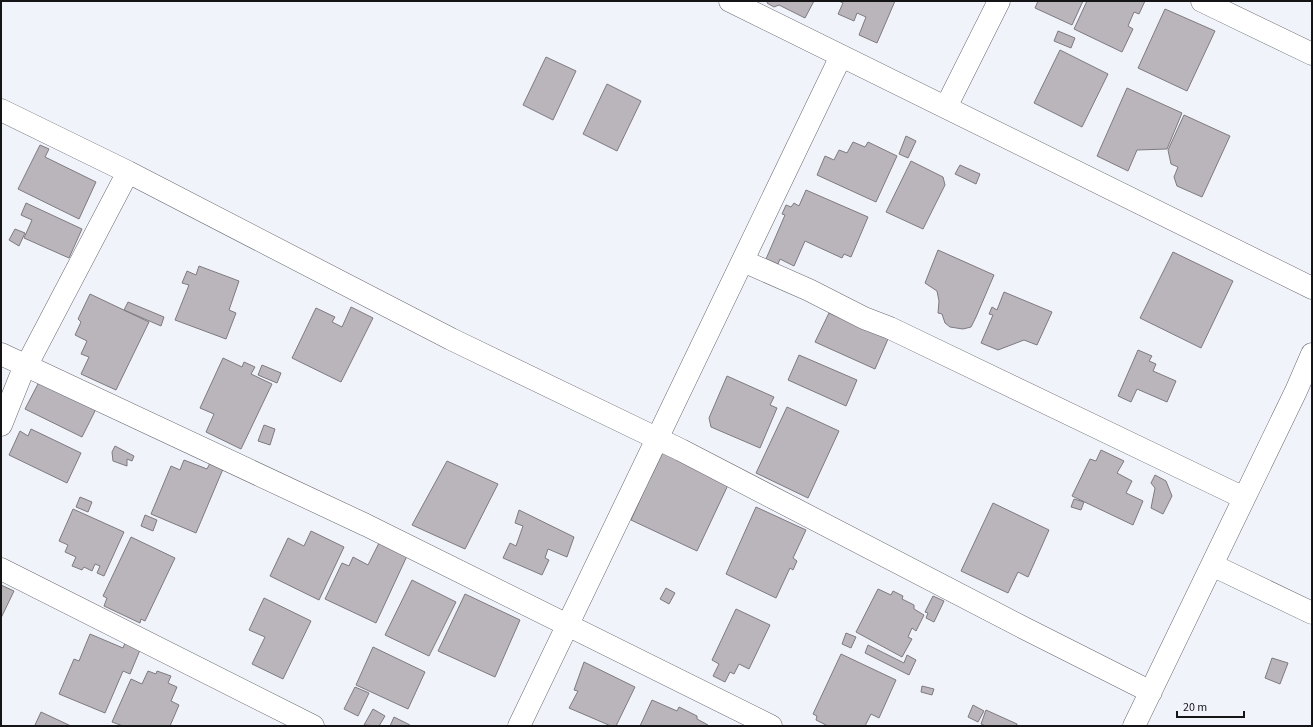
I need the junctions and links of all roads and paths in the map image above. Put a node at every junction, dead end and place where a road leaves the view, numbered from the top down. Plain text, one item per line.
1 (730, 1) edge
2 (999, 1) edge
3 (1202, 1) edge
4 (1312, 54) edge
5 (841, 56) junction
6 (946, 107) junction
7 (1, 110) edge
8 (128, 172) junction
9 (743, 260) junction
10 (1312, 288) edge
11 (1, 354) edge
12 (1312, 354) edge
13 (25, 365) junction
14 (1304, 395) edge
15 (1, 424) edge
16 (656, 438) junction
17 (1244, 498) junction
18 (1212, 565) junction
19 (1, 568) edge
20 (1312, 613) edge
21 (567, 624) junction
22 (1150, 692) junction
23 (279, 718) edge
24 (313, 726) edge
25 (519, 726) edge
26 (771, 726) edge
27 (1134, 726) edge

1 - 5 street
2 - 6 street
3 - 4 street
5 - 6 street
5 - 9 street
6 - 10 street
7 - 8 street
8 - 13 street
8 - 16 street
9 - 16 street
9 - 17 street
11 - 13 street
12 - 14 street
13 - 15 street
13 - 21 street
14 - 17 street
16 - 21 street
16 - 22 street
17 - 18 street
18 - 20 street
18 - 22 street
19 - 23 street
21 - 25 street
21 - 26 street
22 - 27 street
23 - 24 street

